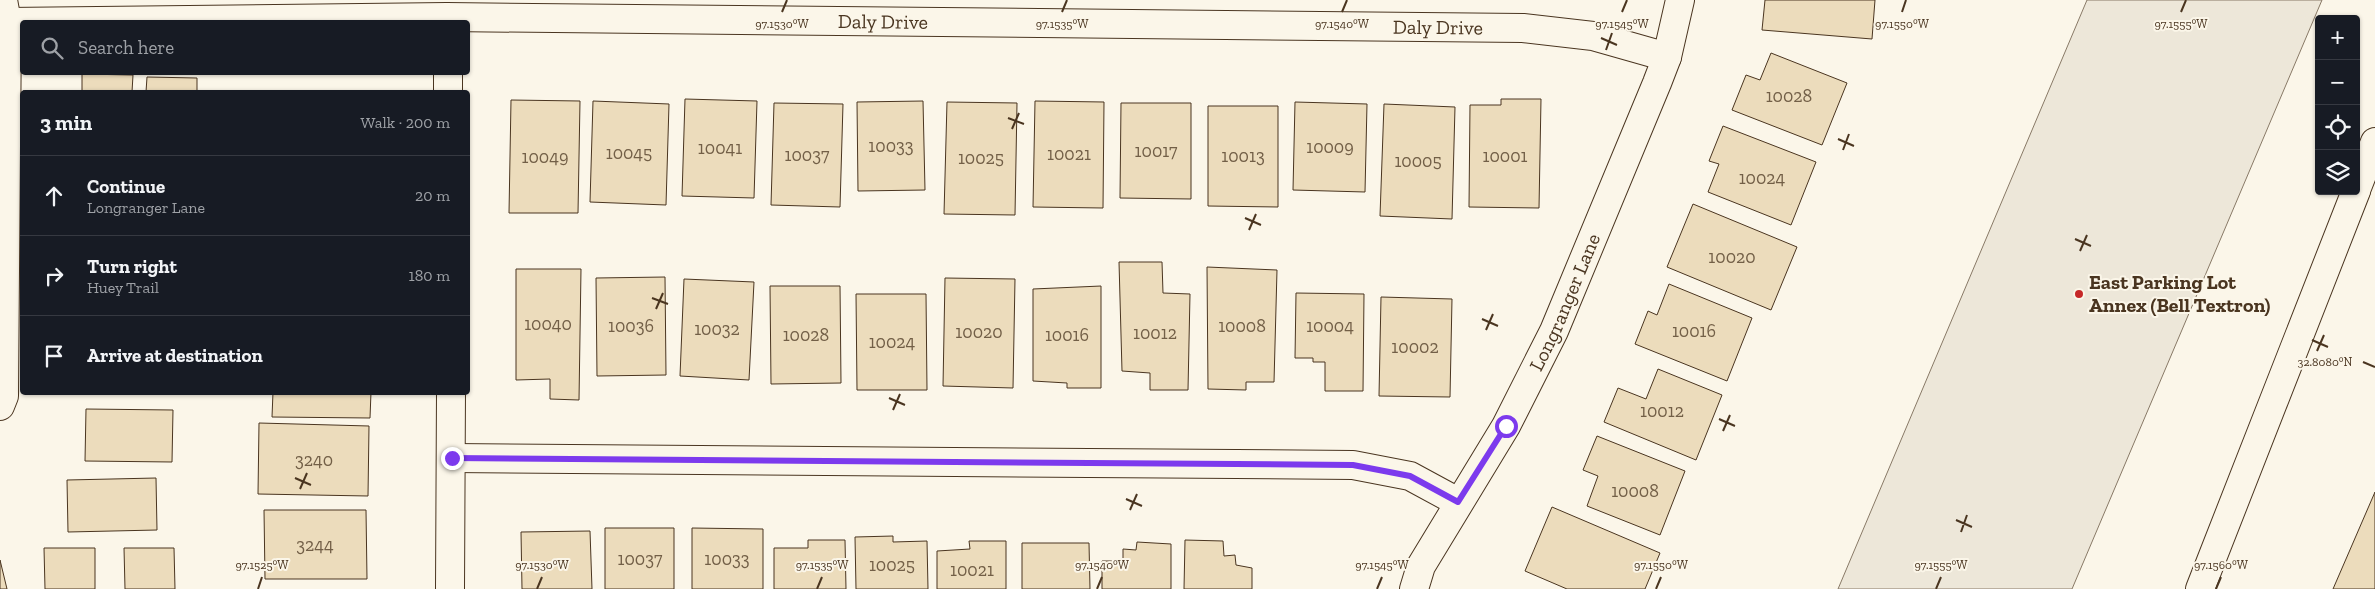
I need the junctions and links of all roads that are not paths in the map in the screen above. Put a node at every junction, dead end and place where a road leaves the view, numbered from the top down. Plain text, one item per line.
1 (1680, 0) edge
2 (5, 11) edge
3 (447, 13) edge
4 (1667, 57) junction
5 (448, 75) edge
6 (448, 90) edge
7 (2375, 142) edge
8 (2360, 181) edge
9 (2354, 195) edge
10 (451, 395) edge
11 (0, 406) edge
12 (452, 458) junction
13 (1458, 502) junction
14 (450, 589) edge
15 (1414, 589) edge
16 (2200, 589) edge

1 - 4 street, Longranger Lane
2 - 3 street, Daly Drive
2 - 11 street
3 - 4 street, Daly Drive
4 - 13 street, Longranger Lane
5 - 6 street
7 - 8 street
9 - 16 street
10 - 12 street
12 - 13 street
12 - 14 street
13 - 15 street, Longranger Lane

